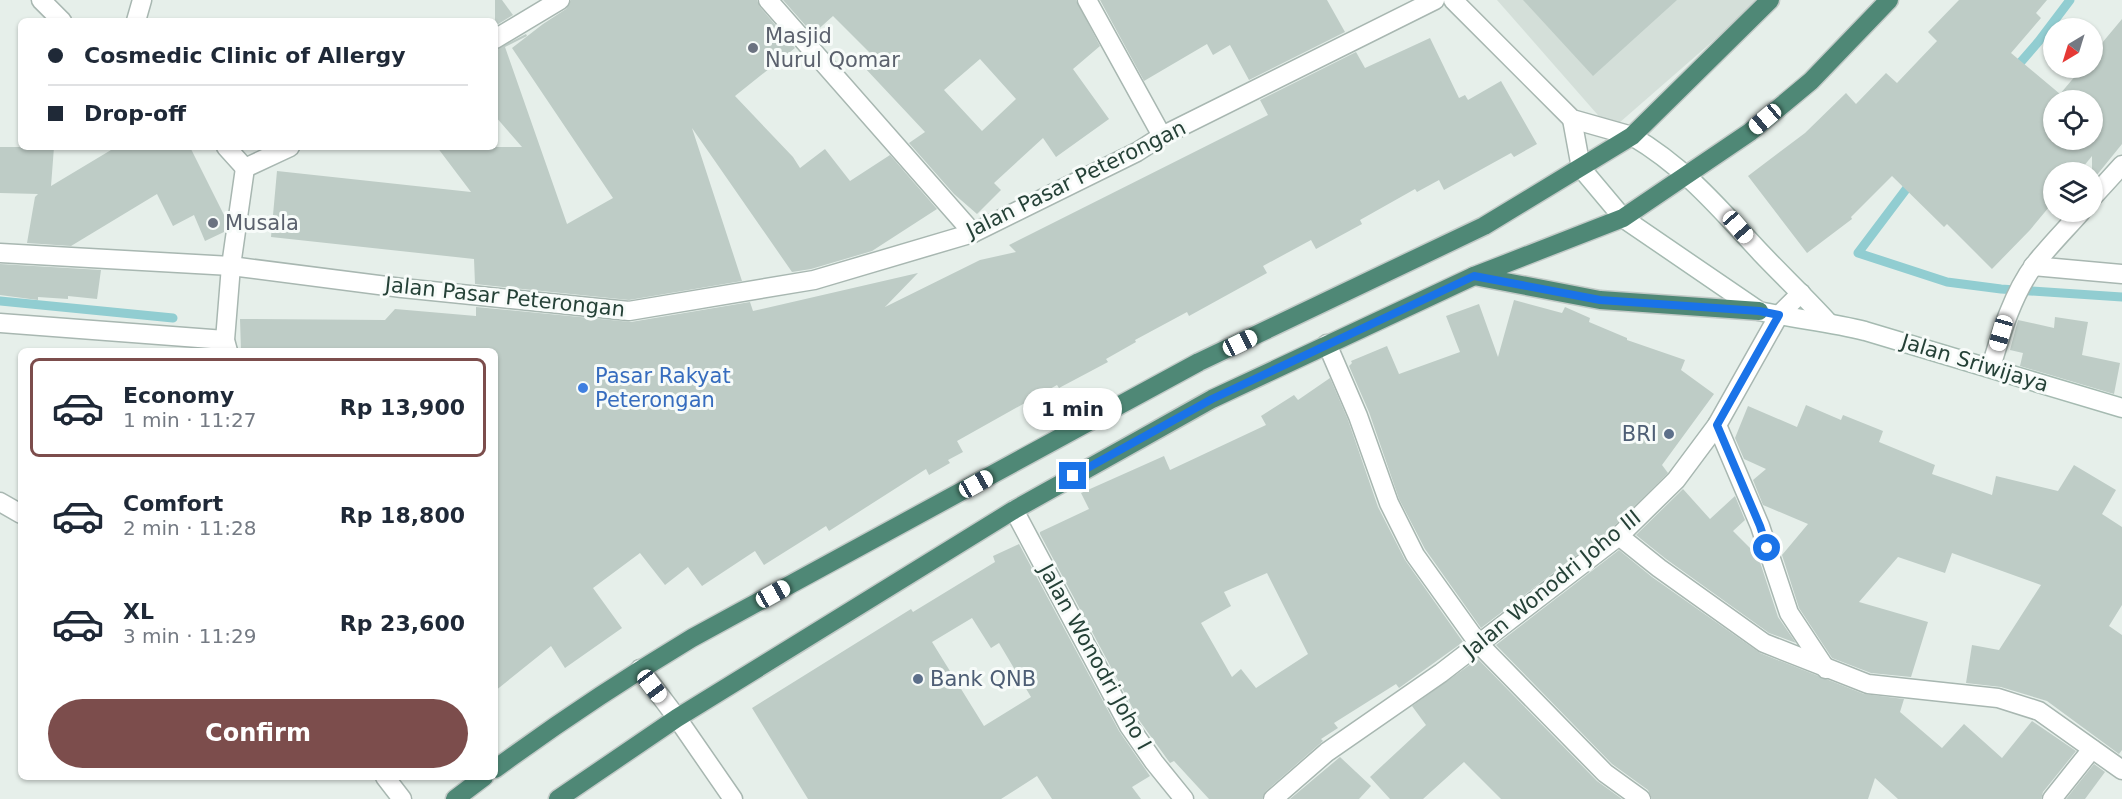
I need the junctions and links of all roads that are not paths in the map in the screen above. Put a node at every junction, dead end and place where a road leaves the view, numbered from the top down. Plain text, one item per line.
1 (41, 0) edge
2 (142, 0) edge
3 (560, 0) edge
4 (768, 0) edge
5 (1087, 0) edge
6 (1435, 0) edge
7 (1453, 0) edge
8 (1770, 0) edge
9 (1889, 0) edge
10 (59, 18) edge
11 (137, 18) edge
12 (498, 37) edge
13 (1572, 119) junction
14 (1162, 136) junction
15 (1632, 136) junction
16 (229, 150) edge
17 (284, 150) edge
18 (2122, 165) edge
19 (245, 168) junction
20 (1581, 168) junction
21 (1687, 176) junction
22 (2103, 186) edge
23 (1623, 218) junction
24 (2072, 222) edge
25 (973, 233) junction
26 (0, 253) edge
27 (231, 266) junction
28 (2033, 266) junction
29 (2122, 274) edge
30 (1474, 276) junction
31 (1801, 292) junction
32 (1759, 311) junction
33 (1779, 315) junction
34 (0, 322) edge
35 (1828, 322) junction
36 (1326, 344) junction
37 (226, 345) edge
38 (1991, 367) junction
39 (2122, 408) edge
40 (1717, 425) junction
41 (1014, 510) junction
42 (1620, 536) junction
43 (1478, 643) junction
44 (640, 669) junction
45 (1826, 669) junction
46 (677, 718) junction
47 (2092, 749) junction
48 (498, 767) edge
49 (2122, 770) edge
50 (387, 780) edge
51 (480, 780) edge
52 (1638, 798) edge
53 (402, 799) edge
54 (455, 799) edge
55 (558, 799) edge
56 (733, 799) edge
57 (1184, 799) edge
58 (1273, 799) edge
59 (2052, 799) edge

1 - 10 street
2 - 11 street
3 - 12 street
4 - 25 street
5 - 14 street
6 - 14 street, Jalan Pasar Peterongan
7 - 13 street
8 - 15 highway
9 - 21 highway
13 - 15 street
13 - 20 street
14 - 25 street, Jalan Pasar Peterongan
15 - 20 highway
15 - 21 street
16 - 19 street
17 - 19 street
18 - 22 street
19 - 27 street
20 - 23 street, Jalan Sriwijaya
20 - 44 highway
21 - 23 highway
21 - 31 street
23 - 30 highway
23 - 32 street, Jalan Sriwijaya
24 - 28 street
25 - 27 street, Jalan Pasar Peterongan
26 - 27 street, Jalan Pasar Peterongan
27 - 37 street
28 - 29 street
28 - 38 street
30 - 32 highway
30 - 36 highway
31 - 33 street, Jalan Wonodri Joho III
31 - 35 street
32 - 33 street, Jalan Sriwijaya
33 - 35 street, Jalan Sriwijaya
33 - 40 street, Jalan Wonodri Joho III
34 - 37 street
35 - 38 street, Jalan Sriwijaya
36 - 41 highway
36 - 43 street
38 - 39 street, Jalan Sriwijaya
40 - 42 street, Jalan Wonodri Joho III
40 - 45 street
41 - 46 highway
41 - 57 street, Jalan Wonodri Joho I
42 - 43 street, Jalan Wonodri Joho III
42 - 45 street
43 - 52 street
43 - 58 street, Jalan Wonodri Joho III
44 - 46 street
44 - 48 highway
45 - 47 street
46 - 55 highway
46 - 56 street
47 - 49 street
47 - 59 street
50 - 53 street
51 - 54 highway

